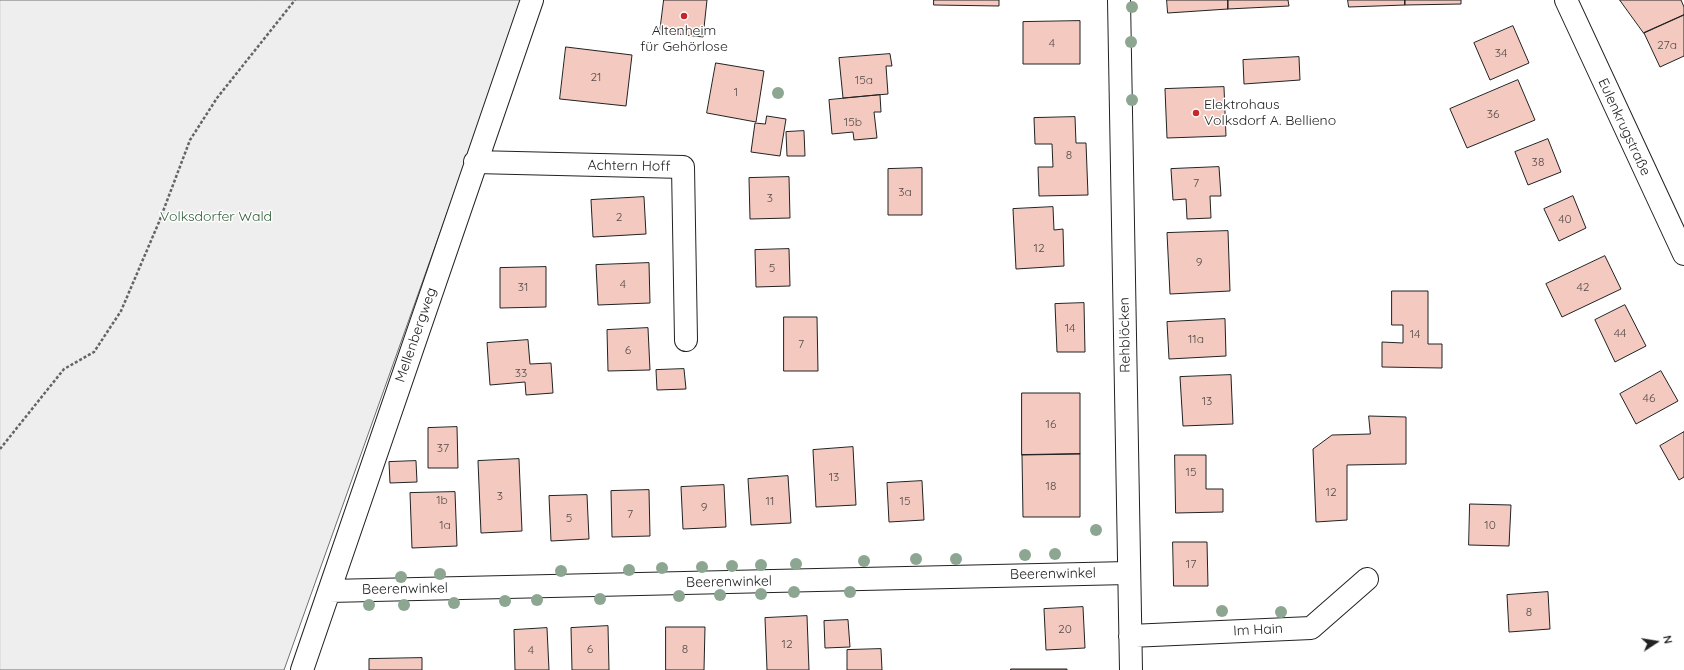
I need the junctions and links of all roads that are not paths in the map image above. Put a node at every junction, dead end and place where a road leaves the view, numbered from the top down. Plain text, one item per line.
1 (532, 0) edge
2 (1119, 0) edge
3 (1566, 0) edge
4 (475, 162) junction
5 (1684, 254) edge
6 (686, 340) dead end
7 (1128, 572) junction
8 (1367, 579) dead end
9 (329, 591) junction
10 (1130, 636) junction
11 (302, 670) edge
12 (1131, 670) edge

1 - 4 street, Mellenbergweg
2 - 7 street, Rehblöcken
3 - 5 street, Eulenkrugstraße
4 - 6 street, Achtern Hoff
4 - 9 street, Mellenbergweg
7 - 9 street, Beerenwinkel
7 - 10 street, Rehblöcken
8 - 10 street, Im Hain
9 - 11 street, Mellenbergweg
10 - 12 street, Rehblöcken

